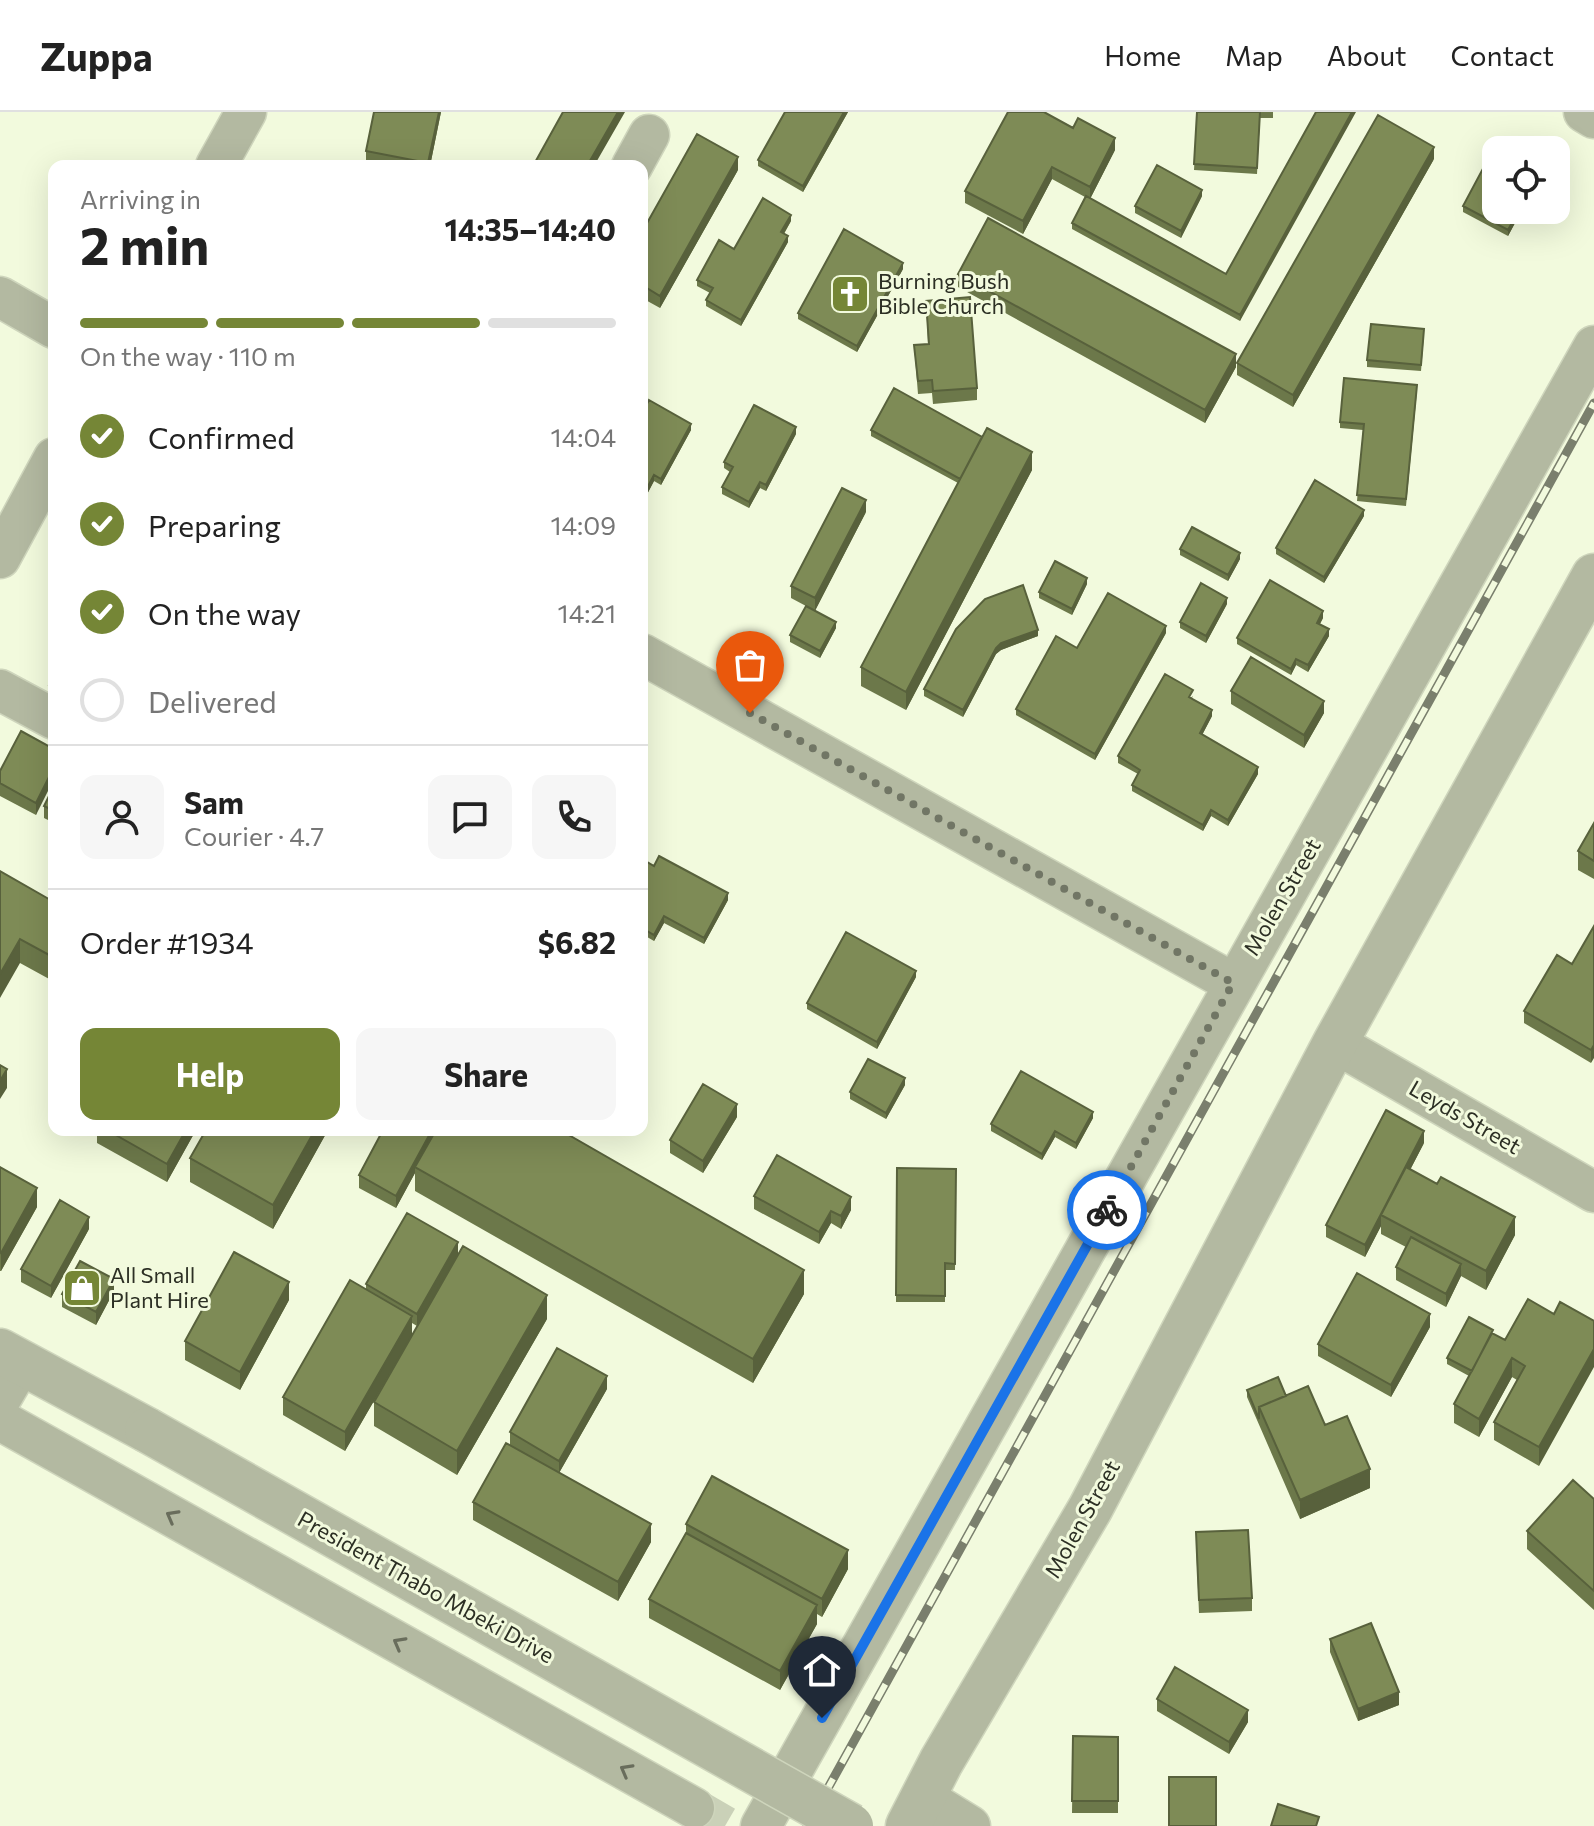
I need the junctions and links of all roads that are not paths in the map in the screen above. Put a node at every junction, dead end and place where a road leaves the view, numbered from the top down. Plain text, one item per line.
1 (246, 112) edge
2 (1584, 112) edge
3 (1594, 118) edge
4 (219, 160) edge
5 (0, 297) edge
6 (48, 325) edge
7 (1594, 346) edge
8 (48, 469) edge
9 (0, 558) edge
10 (1594, 576) edge
11 (648, 657) edge
12 (0, 690) edge
13 (48, 716) edge
14 (1233, 983) junction
15 (1335, 1043) junction
16 (1594, 1192) edge
17 (7, 1372) edge
18 (0, 1420) edge
19 (694, 1808) tunnel mouth
20 (915, 1812) edge
21 (761, 1826) edge
22 (851, 1826) edge
23 (970, 1826) edge

1 - 4 street
2 - 3 street
5 - 6 street
7 - 14 street, Molen Street
8 - 9 street
10 - 15 street, Molen Street
11 - 14 street
12 - 13 street
14 - 21 street, Molen Street
15 - 16 street, Leyds Street
15 - 20 street, Molen Street
17 - 22 street, President Thabo Mbeki Drive, bridge
19 -> 18 street
20 - 23 street

